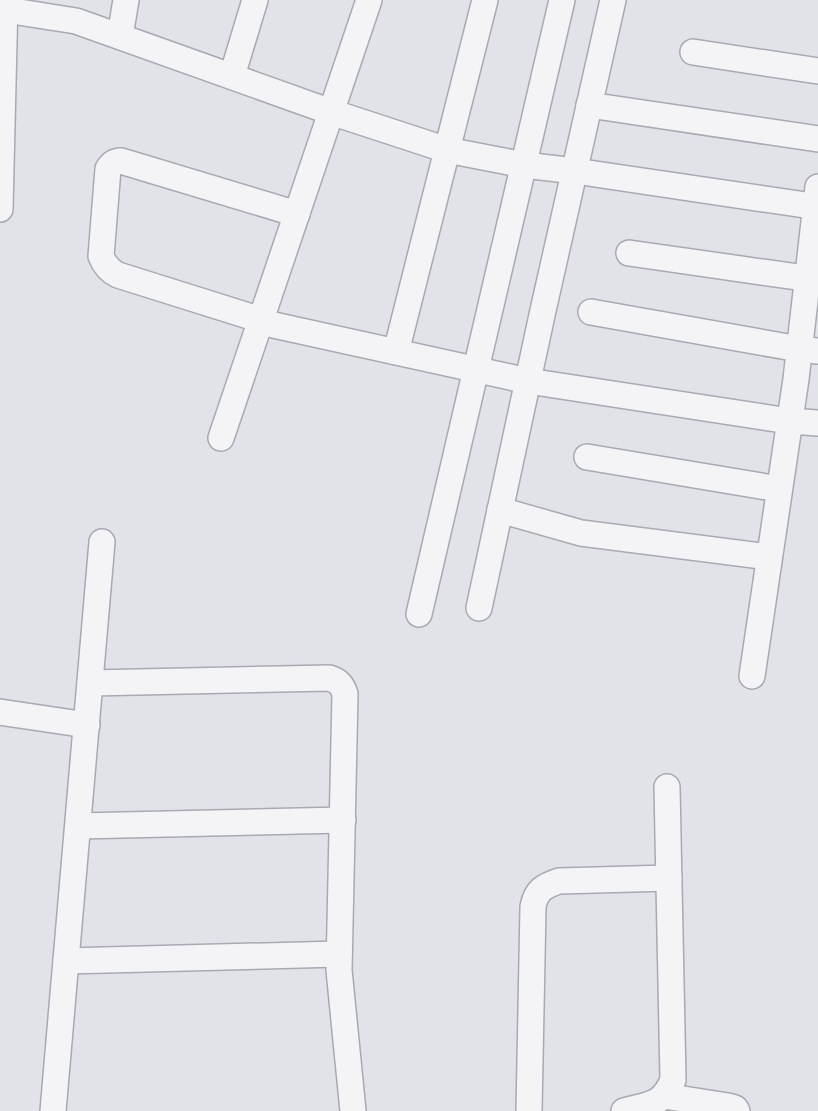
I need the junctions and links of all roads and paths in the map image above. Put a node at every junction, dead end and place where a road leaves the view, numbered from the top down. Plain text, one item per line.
1 (126, 0) edge
2 (255, 0) edge
3 (369, 0) edge
4 (485, 0) edge
5 (562, 0) edge
6 (613, 0) edge
7 (3, 6) edge
8 (120, 36) junction
9 (693, 52) dead end
10 (818, 71) edge
11 (232, 76) junction
12 (589, 105) junction
13 (331, 112) junction
14 (818, 139) edge
15 (447, 150) junction
16 (524, 165) junction
17 (575, 171) junction
18 (817, 200) edge
19 (0, 209) edge
20 (297, 214) junction
21 (629, 253) dead end
22 (813, 279) edge
23 (590, 312) dead end
24 (261, 321) junction
25 (809, 350) edge
26 (396, 352) junction
27 (476, 369) junction
28 (528, 382) junction
29 (789, 421) junction
30 (818, 424) edge
31 (221, 438) dead end
32 (587, 456) dead end
33 (779, 489) junction
34 (500, 510) junction
35 (102, 542) dead end
36 (769, 557) junction
37 (479, 608) dead end
38 (419, 614) dead end
39 (752, 676) dead end
40 (90, 683) junction
41 (0, 712) edge
42 (87, 725) junction
43 (667, 787) dead end
44 (343, 820) junction
45 (78, 826) junction
46 (668, 878) junction
47 (339, 954) junction
48 (66, 961) junction
49 (664, 1096) junction
50 (53, 1111) edge
51 (353, 1111) edge
52 (529, 1111) edge
53 (624, 1111) edge
54 (737, 1111) edge

1 - 8 street
2 - 11 street
3 - 13 street
4 - 15 street
5 - 16 street
6 - 12 street
7 - 8 street
7 - 19 street
8 - 11 street
9 - 10 street
11 - 13 street
12 - 14 street
12 - 17 street
13 - 15 street
13 - 20 street
15 - 16 street
15 - 26 street
16 - 17 street
16 - 27 street
17 - 18 street
17 - 28 street
18 - 22 street
20 - 24 street
20 - 24 street
21 - 22 street
22 - 25 street
23 - 25 street
24 - 26 street
24 - 31 street
25 - 29 street
26 - 27 street
27 - 28 street
27 - 38 street
28 - 29 street
28 - 34 street
29 - 30 street
29 - 33 street
32 - 33 street
33 - 36 street
34 - 36 street
34 - 37 street
35 - 40 street
36 - 39 street
40 - 42 street
40 - 44 street
41 - 42 street
42 - 45 street
43 - 46 street
44 - 45 street
44 - 47 street
45 - 48 street
46 - 49 street
46 - 52 street
47 - 48 street
47 - 51 street
48 - 50 street
49 - 53 street
49 - 54 street

